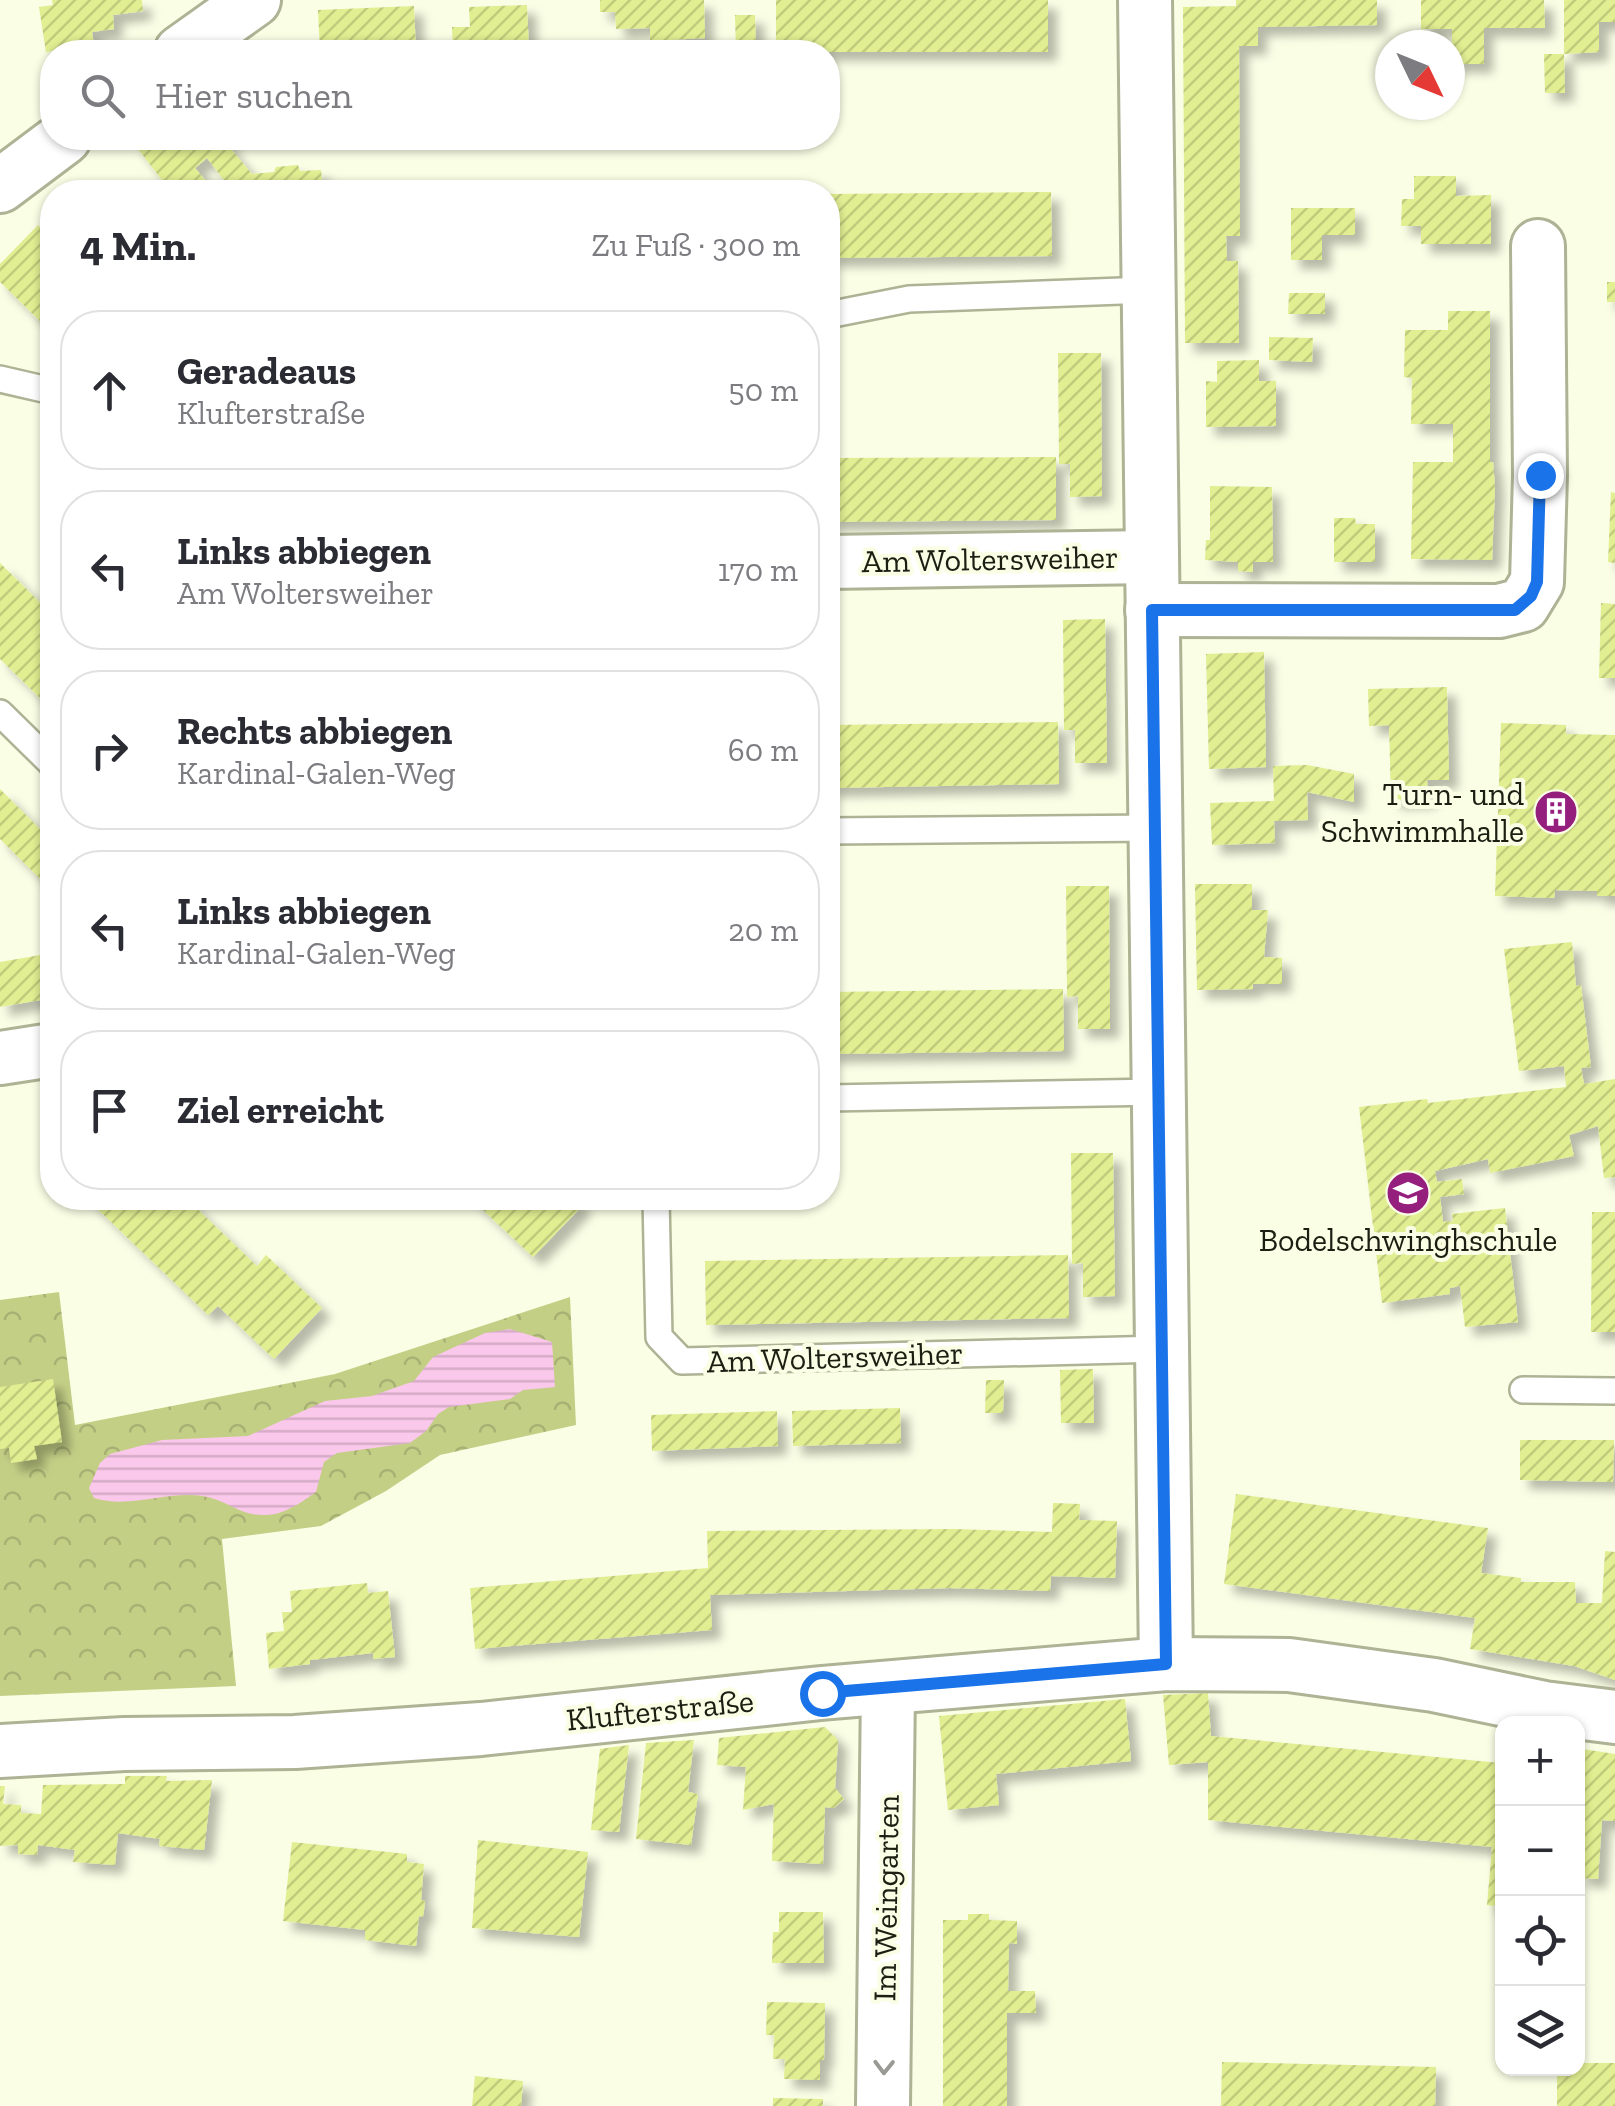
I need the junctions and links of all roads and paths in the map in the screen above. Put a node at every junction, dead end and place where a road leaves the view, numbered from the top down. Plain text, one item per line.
1 (254, 0) edge
2 (1145, 0) edge
3 (198, 40) edge
4 (48, 150) edge
5 (0, 186) edge
6 (1538, 246) dead end
7 (1148, 290) junction
8 (840, 313) edge
9 (0, 379) edge
10 (40, 388) edge
11 (1152, 557) junction
12 (840, 562) edge
13 (1152, 610) junction
14 (0, 714) edge
15 (40, 752) edge
16 (1155, 828) junction
17 (840, 831) edge
18 (40, 1052) edge
19 (0, 1058) edge
20 (1158, 1092) junction
21 (840, 1098) edge
22 (656, 1210) edge
23 (1162, 1349) junction
24 (1523, 1390) dead end
25 (1615, 1391) edge
26 (1166, 1664) junction
27 (888, 1690) junction
28 (1615, 1718) edge
29 (0, 1751) edge
30 (884, 2106) edge

1 - 3 street
2 - 7 street, Am Woltersweiher
4 - 5 street
6 - 13 street
7 - 8 lane
7 - 11 street, Am Woltersweiher
9 - 10 lane
11 - 12 street, Am Woltersweiher
11 - 13 street, Am Woltersweiher
13 - 16 street, Am Woltersweiher
14 - 15 lane
16 - 17 lane
16 - 20 street, Am Woltersweiher
18 - 19 street
20 - 21 lane
20 - 23 street, Am Woltersweiher
22 - 23 lane, Am Woltersweiher
23 - 26 street, Am Woltersweiher
24 - 25 lane
26 - 27 street, Klufterstraße
26 - 28 street, Klufterstraße
27 - 29 street, Klufterstraße
27 -> 30 street, Im Weingarten

